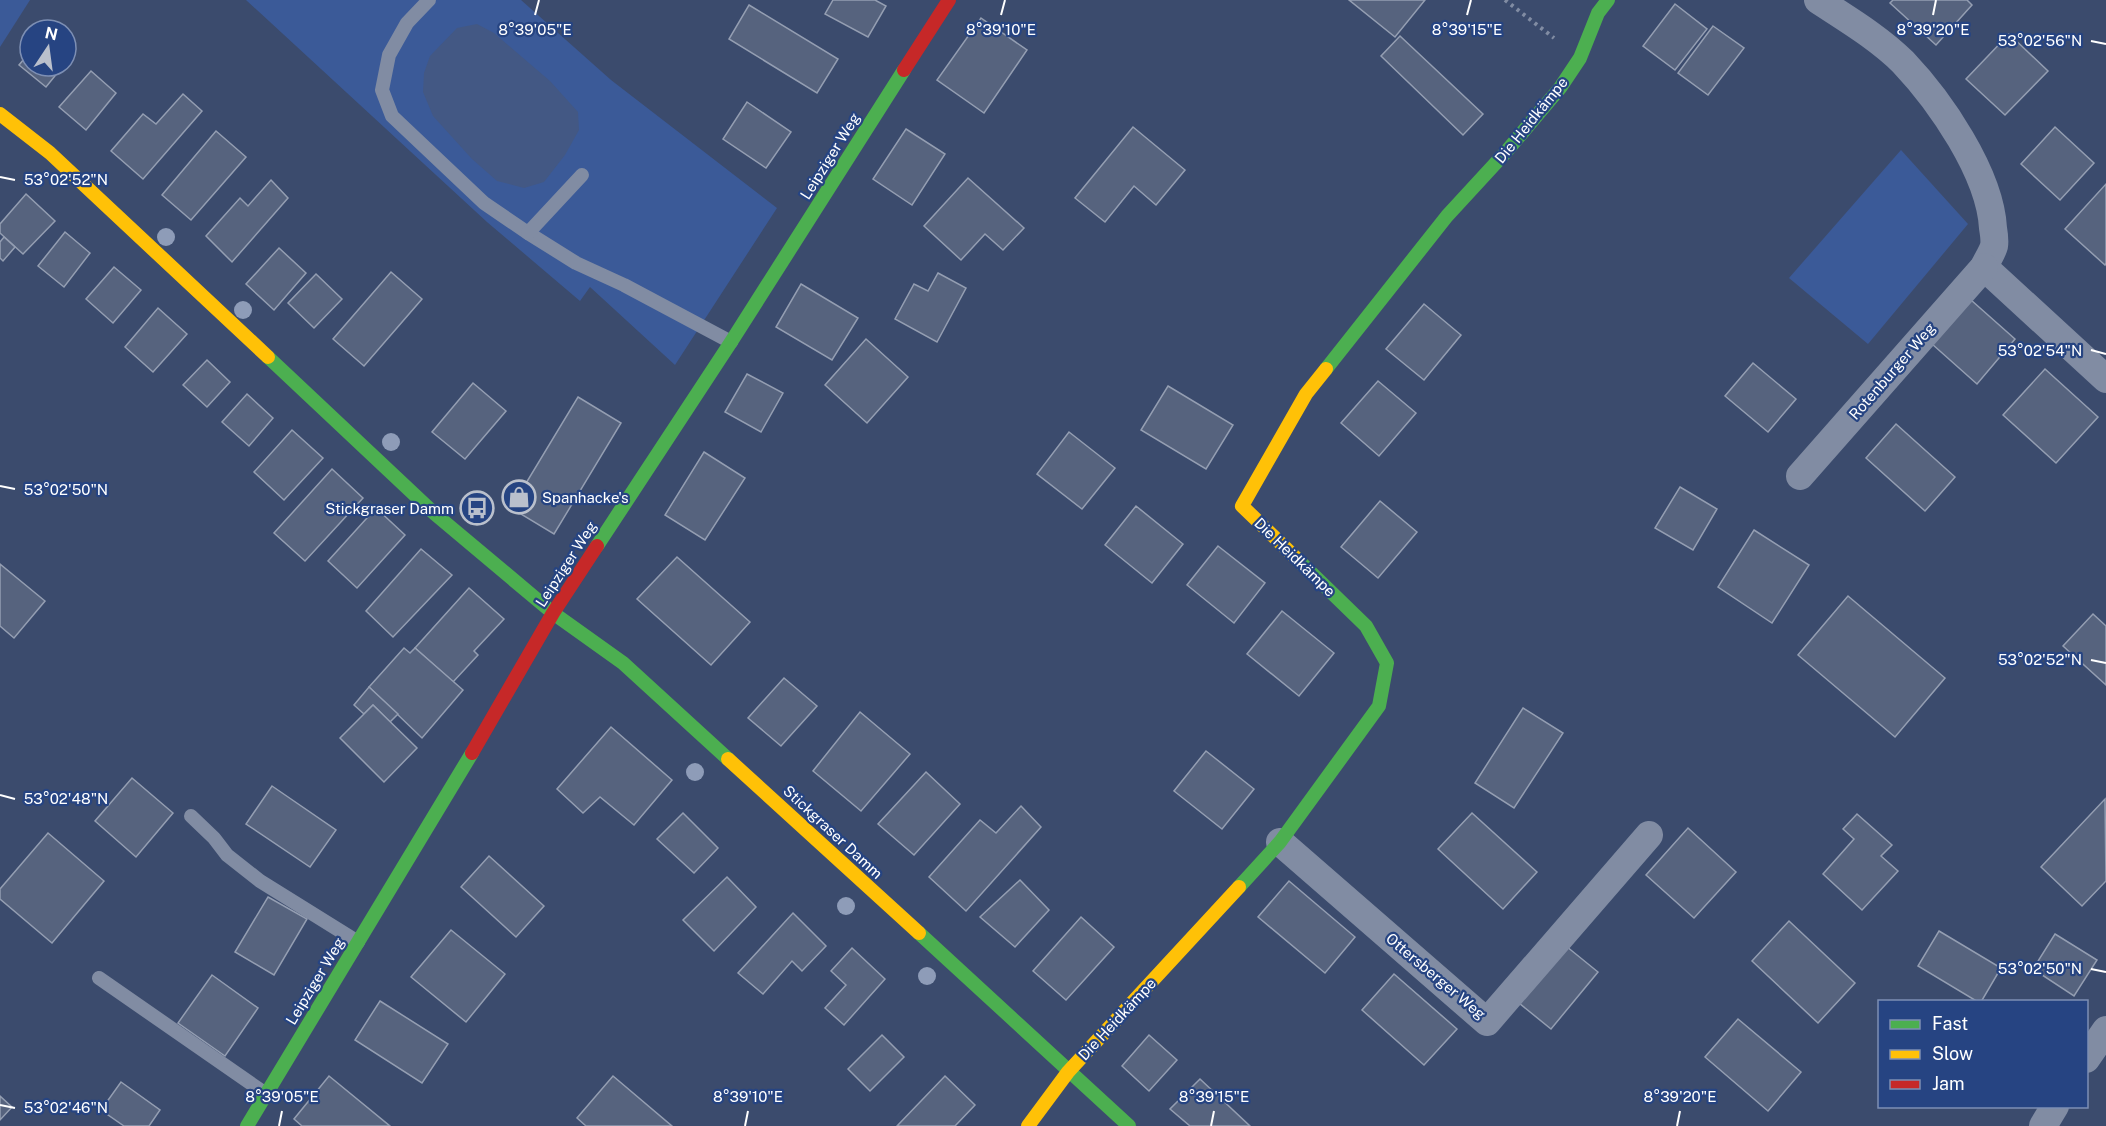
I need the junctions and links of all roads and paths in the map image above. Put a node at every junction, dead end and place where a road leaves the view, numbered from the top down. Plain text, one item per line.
1 (429, 0) edge
2 (948, 0) edge
3 (1505, 0) edge
4 (1608, 0) edge
5 (1818, 0) edge
6 (1580, 58) junction
7 (0, 114) edge
8 (582, 175) dead end
9 (528, 233) junction
10 (1984, 267) junction
11 (731, 342) junction
12 (2106, 379) edge
13 (1800, 476) dead end
14 (553, 613) junction
15 (190, 816) dead end
16 (1649, 835) dead end
17 (1280, 842) junction
18 (358, 942) junction
19 (99, 978) dead end
20 (2106, 1030) edge
21 (2088, 1056) edge
22 (1068, 1072) junction
23 (266, 1094) junction
24 (2054, 1108) edge
25 (247, 1126) edge
26 (1028, 1126) edge
27 (1129, 1126) edge
28 (2043, 1126) edge

1 - 9 lane
2 - 11 street, Leipziger Weg
3 - 6 path
4 - 6 street, Die Heidkämpe
5 - 10 street
6 - 17 street, Die Heidkämpe
7 - 14 street, Stickgraser Damm
8 - 9 lane
9 - 11 lane
10 - 12 street
10 - 13 street, Rotenburger Weg
11 - 14 street, Leipziger Weg
14 - 18 street, Leipziger Weg
14 - 22 street, Stickgraser Damm
15 - 18 lane
16 - 17 street, Ottersberger Weg
17 - 22 street, Die Heidkämpe
18 - 23 street, Leipziger Weg
19 - 23 lane
20 - 21 street
22 - 26 street, Die Heidkämpe
22 - 27 street, Stickgraser Damm
23 - 25 street, Leipziger Weg
24 - 28 street

